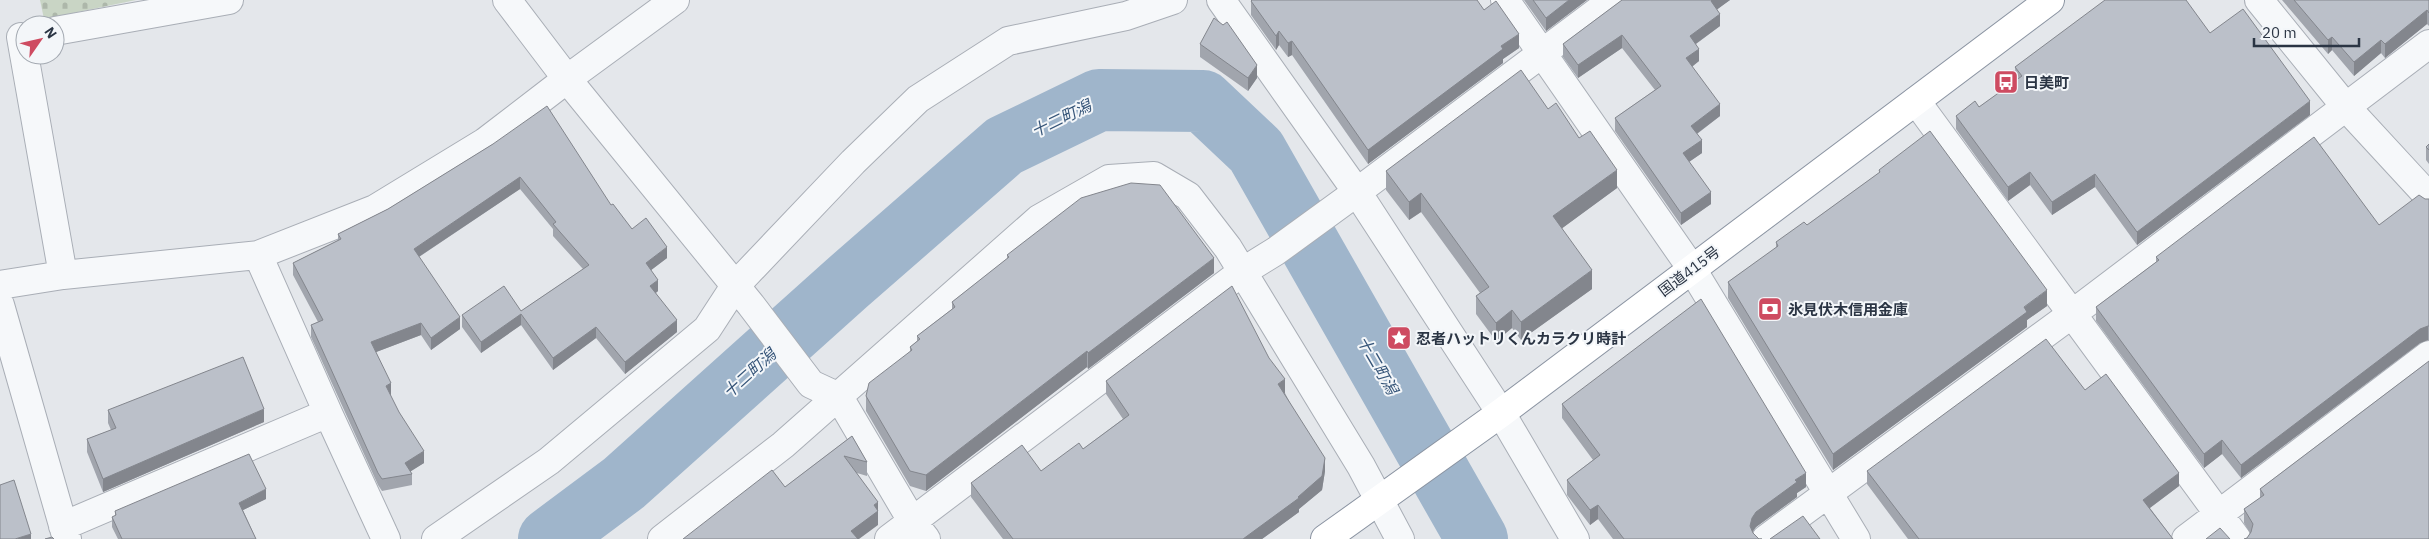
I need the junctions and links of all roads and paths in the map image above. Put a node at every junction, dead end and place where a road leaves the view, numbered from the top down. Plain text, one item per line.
1 (229, 0) edge
2 (507, 0) edge
3 (675, 0) edge
4 (1173, 0) edge
5 (1222, 0) edge
6 (1505, 0) edge
7 (1613, 0) edge
8 (2050, 0) edge
9 (2259, 0) edge
10 (65, 29) edge
11 (2429, 44) edge
12 (1542, 52) junction
13 (21, 65) edge
14 (567, 79) junction
15 (1916, 101) junction
16 (2345, 106) junction
17 (1357, 192) junction
18 (2429, 197) edge
19 (258, 255) junction
20 (1692, 269) junction
21 (1242, 272) junction
22 (64, 275) junction
23 (0, 285) edge
24 (743, 295) junction
25 (0, 305) edge
26 (2072, 314) junction
27 (2429, 355) edge
28 (839, 397) junction
29 (1501, 412) junction
30 (328, 413) junction
31 (1829, 492) junction
32 (1378, 499) junction
33 (2219, 515) junction
34 (919, 530) edge
35 (65, 532) edge
36 (386, 539) edge
37 (436, 539) edge
38 (662, 539) edge
39 (889, 539) edge
40 (1325, 539) edge
41 (1400, 539) edge
42 (1575, 539) edge
43 (1766, 539) edge
44 (1856, 539) edge
45 (2186, 539) edge
46 (2236, 539) edge

1 - 10 street
2 - 14 street
3 - 14 street
4 - 24 street
5 - 17 street
6 - 12 street
7 - 12 street
8 - 15 highway, 国道415号
9 - 16 street
11 - 16 street
12 - 17 street
12 - 20 street
13 - 22 street
14 - 19 street
14 - 24 street
15 - 20 highway, 国道415号
15 - 26 street
16 - 18 street
16 - 26 street
17 - 21 street
17 - 29 street
19 - 22 street
19 - 30 street
20 - 29 highway, 国道415号
20 - 31 street
21 - 28 street
21 - 32 street
21 - 34 street
22 - 23 street
24 - 28 street
24 - 37 street
25 - 35 street
26 - 31 street
26 - 33 street
27 - 33 street
28 - 34 street
28 - 38 street
29 - 32 highway, 国道415号
29 - 42 street
30 - 35 street
30 - 36 street
31 - 43 street
31 - 44 street
32 - 40 highway, 国道415号
32 - 41 street
33 - 45 street
33 - 46 street
34 - 39 street

